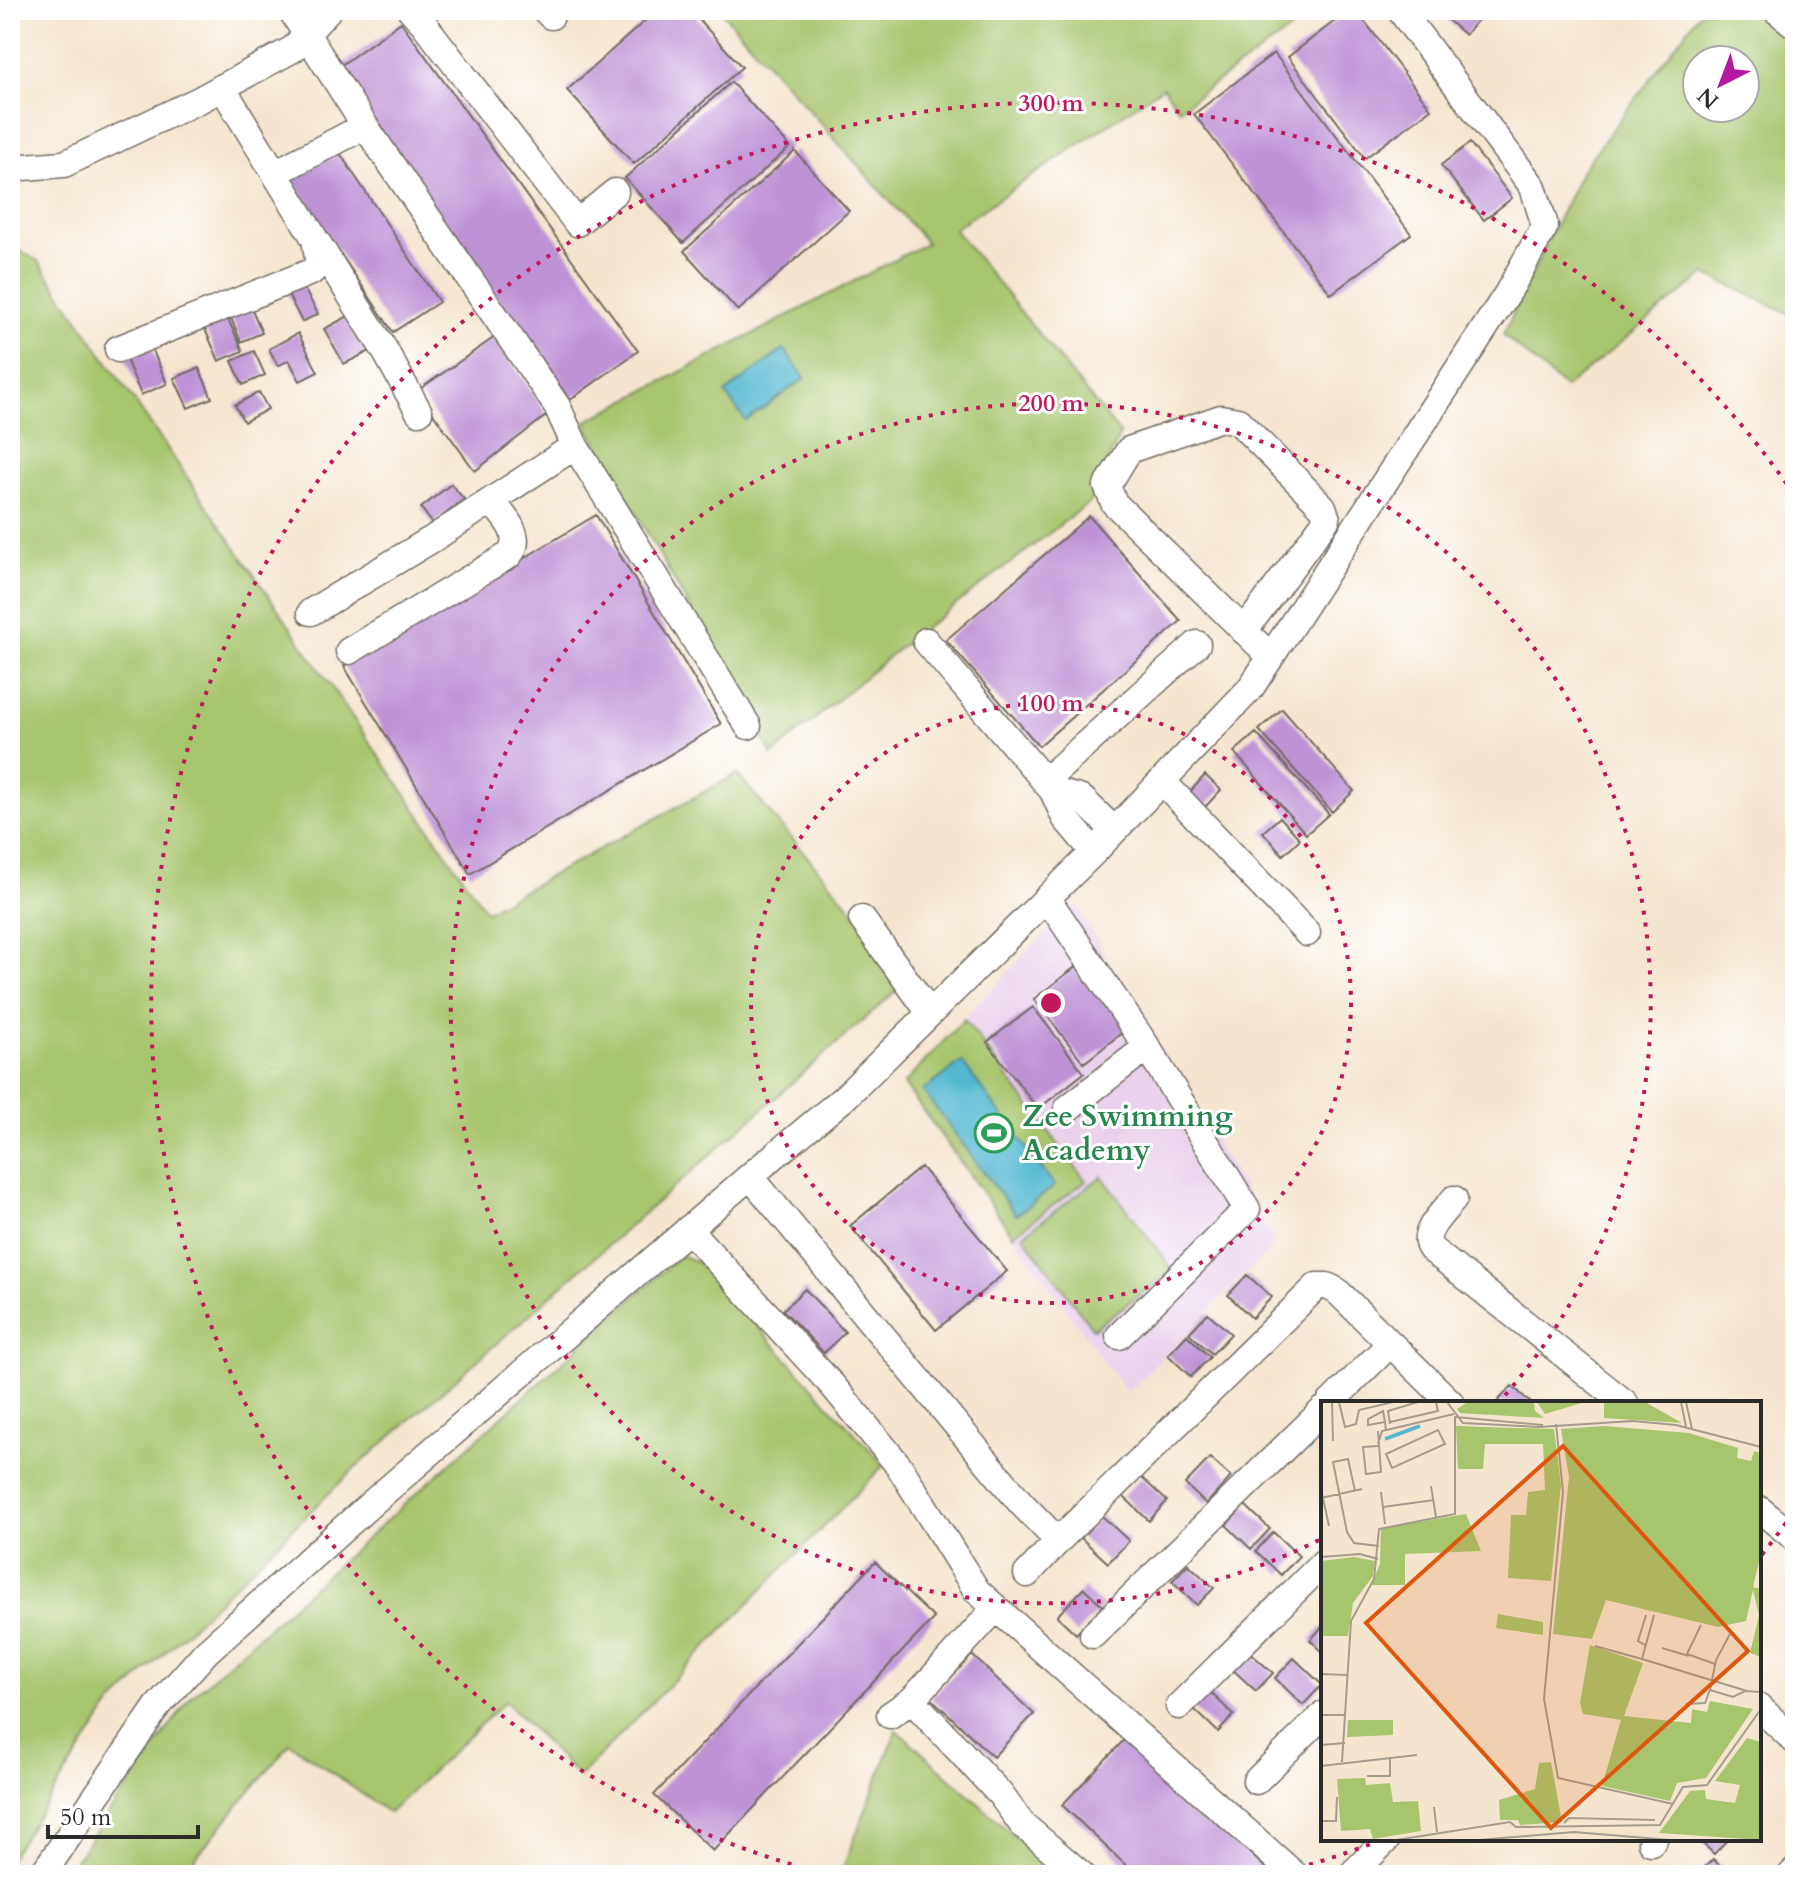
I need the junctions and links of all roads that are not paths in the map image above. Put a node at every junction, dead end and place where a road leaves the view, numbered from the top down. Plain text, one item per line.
1 (291, 10) edge
2 (328, 10) edge
3 (411, 10) edge
4 (1400, 10) edge
5 (1776, 10) edge
6 (1795, 25) edge
7 (306, 34) junction
8 (222, 87) junction
9 (365, 126) junction
10 (10, 168) edge
11 (275, 173) junction
12 (615, 192) dead end
13 (315, 239) junction
14 (118, 349) dead end
15 (419, 412) dead end
16 (575, 446) junction
17 (491, 501) junction
18 (311, 612) dead end
19 (1244, 631) junction
20 (926, 641) dead end
21 (1197, 644) dead end
22 (349, 651) dead end
23 (1270, 656) junction
24 (748, 726) dead end
25 (1162, 781) junction
26 (1049, 786) junction
27 (1114, 830) junction
28 (1094, 852) junction
29 (1047, 898) junction
30 (862, 919) dead end
31 (1307, 933) dead end
32 (930, 1013) junction
33 (1147, 1047) junction
34 (1068, 1108) dead end
35 (750, 1176) junction
36 (1454, 1199) dead end
37 (688, 1229) junction
38 (1119, 1336) dead end
39 (1390, 1344) junction
40 (1332, 1401) edge
41 (1449, 1401) edge
42 (1622, 1401) edge
43 (1321, 1412) edge
44 (1761, 1511) edge
45 (1795, 1538) edge
46 (1058, 1541) junction
47 (1321, 1565) edge
48 (1027, 1574) dead end
49 (996, 1608) junction
50 (1093, 1635) dead end
51 (1179, 1706) dead end
52 (1321, 1717) edge
53 (1763, 1718) edge
54 (1795, 1741) edge
55 (1256, 1781) dead end
56 (1385, 1841) edge
57 (1354, 1872) dead end
58 (42, 1875) edge
59 (1082, 1875) edge
60 (1295, 1875) edge

1 - 7 street
2 - 7 street
3 - 12 street
4 - 23 street
5 - 6 street
7 - 8 street
7 - 9 street
8 - 10 street
8 - 11 street
9 - 11 street
9 - 16 street
11 - 13 street
13 - 14 street
13 - 15 street
16 - 17 street
16 - 24 street
17 - 18 street
17 - 22 street
19 - 19 street
19 - 23 street
20 - 26 street
21 - 26 street
23 - 25 street
25 - 27 street
25 - 31 street
26 - 27 street
26 - 28 street
27 - 28 street
28 - 29 street
29 - 32 street
29 - 33 street
30 - 32 street
32 - 35 street
33 - 34 street
33 - 38 street
35 - 37 street
35 - 46 street
36 - 42 street
37 - 49 street
37 - 58 street
39 - 40 street
39 - 41 street
39 - 46 street
43 - 50 street
44 - 45 street
46 - 48 street
47 - 51 street
49 - 59 street
49 - 60 street
52 - 55 street
53 - 54 street
56 - 57 street

